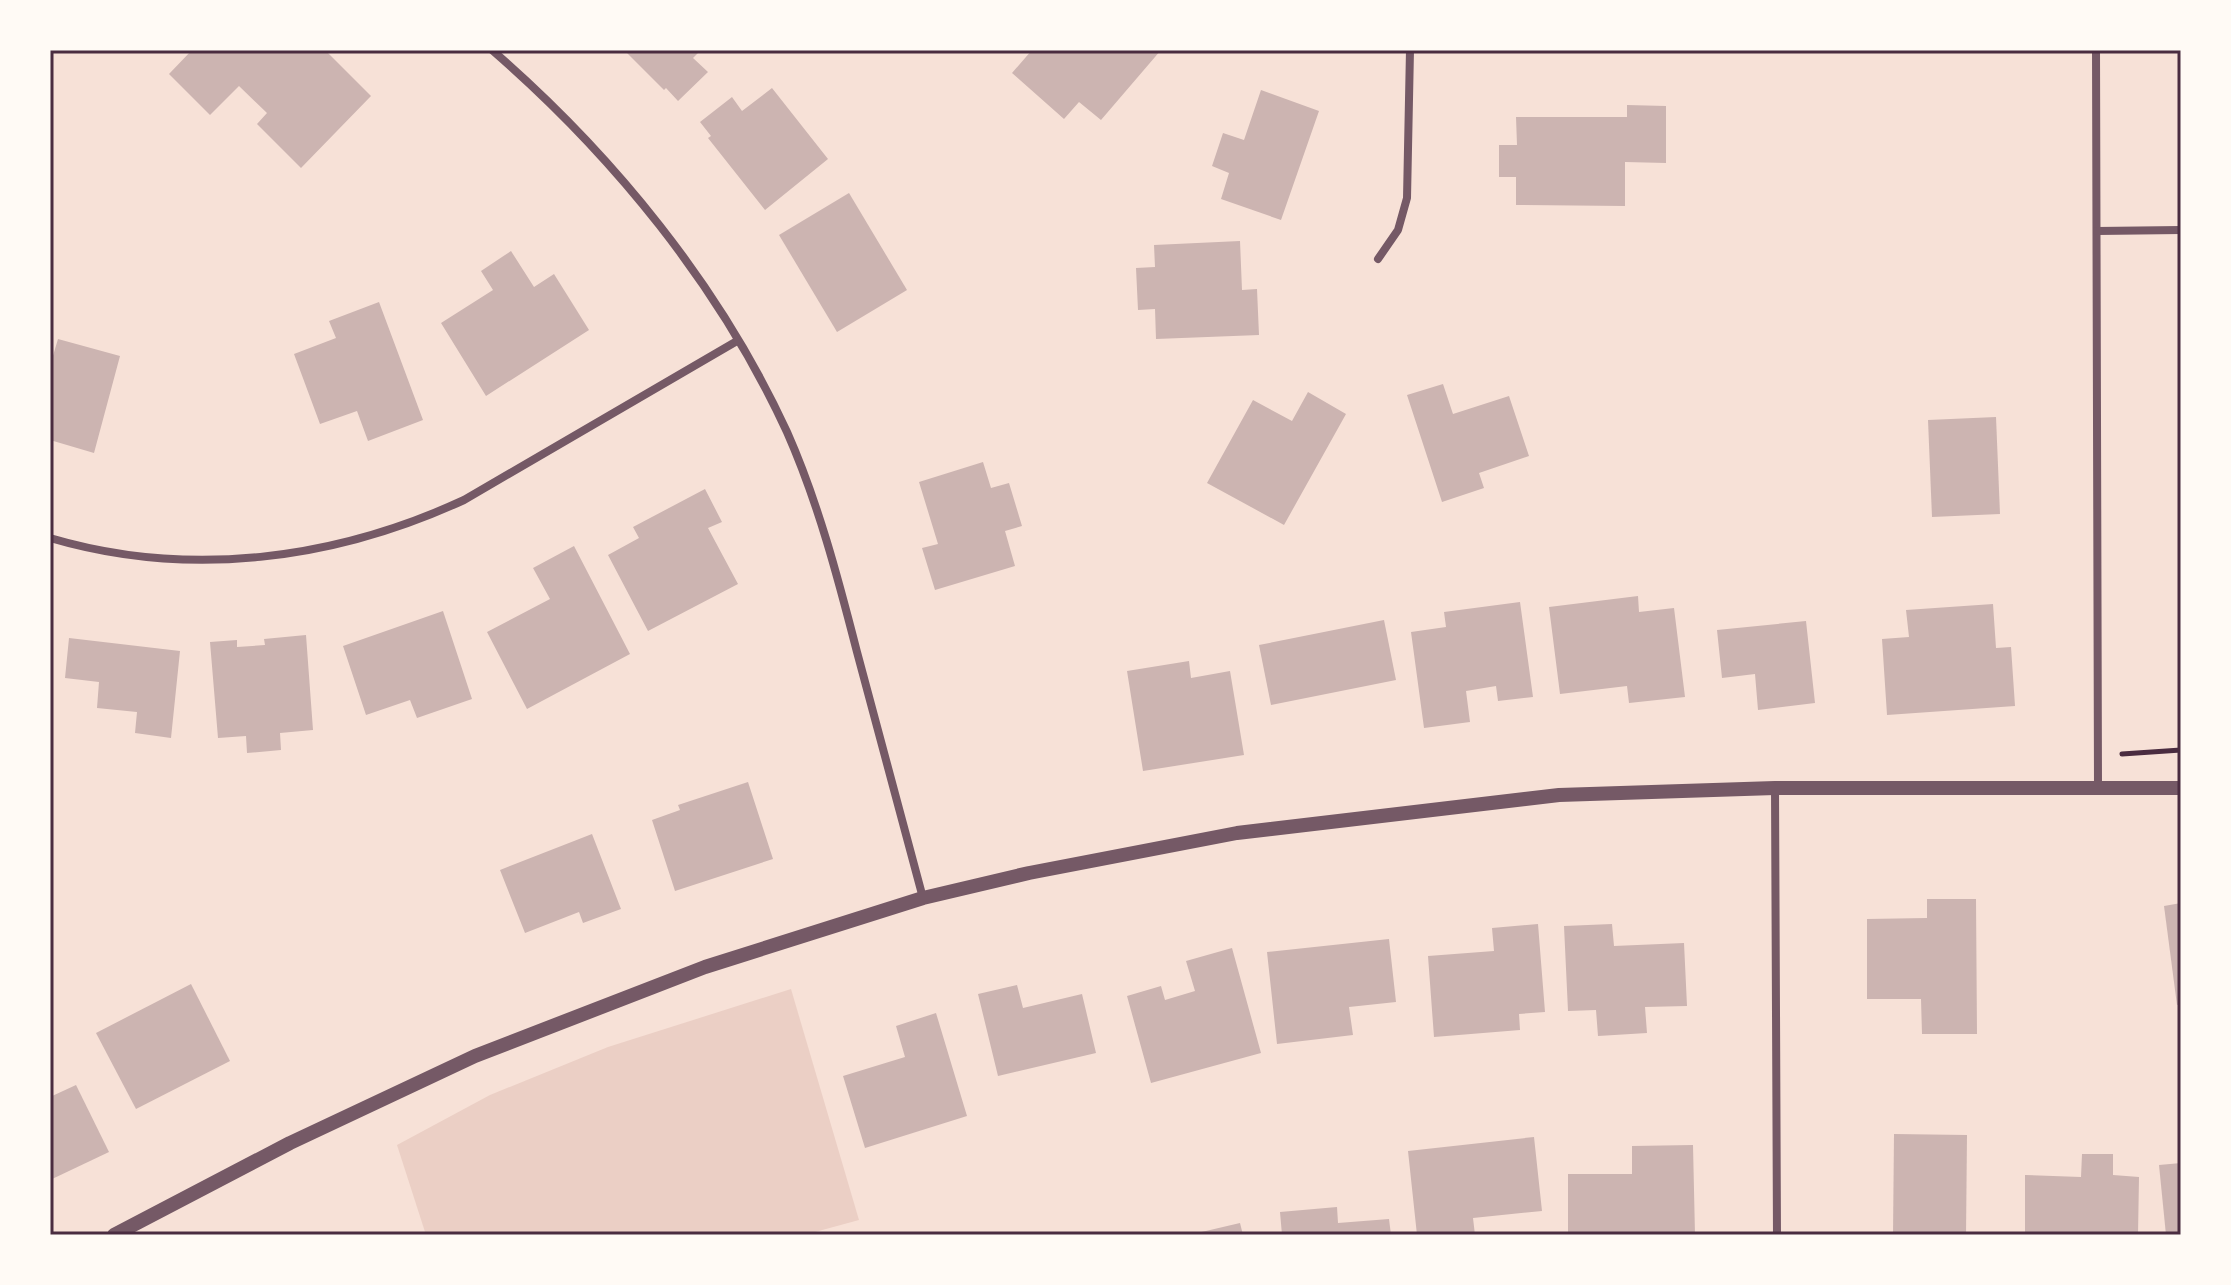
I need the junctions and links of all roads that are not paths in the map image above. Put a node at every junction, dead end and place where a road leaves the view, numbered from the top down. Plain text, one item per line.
1 (492, 50) edge
2 (1410, 50) edge
3 (2096, 50) edge
4 (2181, 230) edge
5 (2097, 231) junction
6 (1378, 259) dead end
7 (737, 341) junction
8 (50, 538) edge
9 (2098, 787) junction
10 (1775, 788) junction
11 (2181, 788) edge
12 (923, 898) junction
13 (114, 1235) edge
14 (1777, 1235) edge

1 - 7 street
2 - 6 street
3 - 5 street
4 - 5 street
5 - 9 street
7 - 8 street
7 - 12 street
9 - 10 street
9 - 11 street
10 - 12 street
10 - 14 street
12 - 13 street

